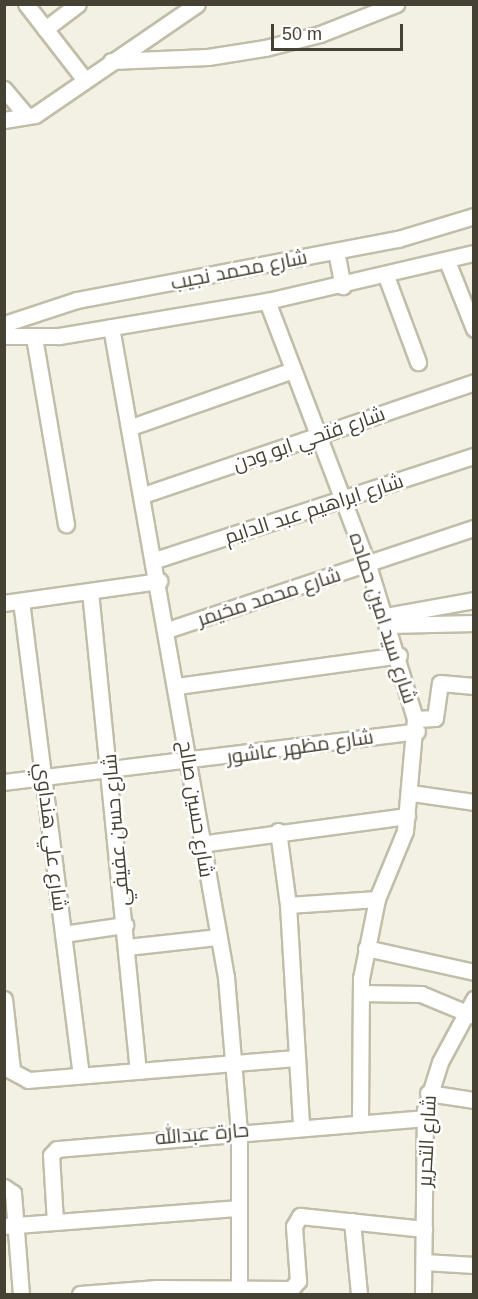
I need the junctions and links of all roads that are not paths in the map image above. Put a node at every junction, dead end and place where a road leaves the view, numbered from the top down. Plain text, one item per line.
1 (26, 4) edge
2 (78, 4) edge
3 (197, 4) edge
4 (396, 4) edge
5 (45, 29) junction
6 (111, 61) junction
7 (85, 80) junction
8 (4, 89) edge
9 (27, 116) junction
10 (4, 120) edge
11 (474, 216) edge
12 (336, 251) junction
13 (474, 253) edge
14 (447, 261) junction
15 (386, 276) junction
16 (343, 285) junction
17 (267, 301) junction
18 (4, 324) edge
19 (111, 327) junction
20 (474, 329) edge
21 (4, 336) edge
22 (34, 337) junction
23 (418, 362) dead end
24 (293, 370) junction
25 (474, 382) edge
26 (131, 427) junction
27 (318, 437) junction
28 (474, 456) edge
29 (143, 495) junction
30 (343, 501) junction
31 (66, 524) dead end
32 (474, 528) edge
33 (155, 560) junction
34 (368, 565) junction
35 (159, 581) junction
36 (90, 591) junction
37 (474, 600) edge
38 (21, 601) junction
39 (4, 603) edge
40 (387, 620) junction
41 (474, 623) edge
42 (167, 630) junction
43 (399, 655) junction
44 (177, 686) junction
45 (474, 686) edge
46 (416, 725) junction
47 (188, 762) junction
48 (111, 771) junction
49 (43, 778) junction
50 (4, 782) edge
51 (411, 793) junction
52 (474, 802) edge
53 (407, 816) junction
54 (278, 831) junction
55 (200, 844) junction
56 (377, 899) junction
57 (288, 904) junction
58 (125, 925) junction
59 (63, 934) junction
60 (218, 938) junction
61 (127, 947) junction
62 (366, 948) junction
63 (474, 972) edge
64 (361, 993) junction
65 (4, 999) edge
66 (474, 999) edge
67 (470, 1016) edge
68 (297, 1058) junction
69 (234, 1060) junction
70 (8, 1068) edge
71 (138, 1068) junction
72 (81, 1073) junction
73 (428, 1093) junction
74 (474, 1100) edge
75 (425, 1118) junction
76 (360, 1122) junction
77 (301, 1126) junction
78 (239, 1131) junction
79 (4, 1187) edge
80 (238, 1208) junction
81 (352, 1221) junction
82 (55, 1222) junction
83 (10, 1226) edge
84 (423, 1229) junction
85 (424, 1262) junction
86 (474, 1265) edge
87 (4, 1289) edge
88 (239, 1290) edge
89 (21, 1291) edge
90 (157, 1291) edge
91 (90, 1294) edge
92 (359, 1294) edge
93 (423, 1294) edge

1 - 5 street
2 - 5 street
3 - 6 street
4 - 6 street
5 - 7 street
6 - 7 street
7 - 9 street
8 - 9 street
9 - 10 street
11 - 12 street, شارع محمد نجيب
12 - 16 street
12 - 18 street, شارع محمد نجيب
13 - 14 street, شارع محمد نجيب
14 - 15 street, شارع محمد نجيب
14 - 20 street
15 - 16 street, شارع محمد نجيب
15 - 23 street
16 - 17 street, شارع محمد نجيب
17 - 19 street, شارع محمد نجيب
17 - 24 street, شارع سيد امين حماده
19 - 22 street, شارع محمد نجيب
19 - 26 street, شارع حسين صالح
21 - 22 street, شارع محمد نجيب
22 - 31 street
24 - 26 street
24 - 27 street, شارع سيد امين حماده
25 - 27 street, شارع فتحي ابو ودن
26 - 29 street, شارع حسين صالح
27 - 29 street, شارع فتحي ابو ودن
27 - 30 street, شارع سيد امين حماده
28 - 30 street, شارع ابراهيم عبد الدايم
29 - 33 street, شارع حسين صالح
30 - 33 street, شارع ابراهيم عبد الدايم
30 - 34 street, شارع سيد امين حماده
32 - 34 street, شارع محمد مخيمر
33 - 35 street, شارع حسين صالح
34 - 40 street, شارع سيد امين حماده
34 - 42 street, شارع محمد مخيمر
35 - 36 street
35 - 42 street, شارع حسين صالح
36 - 38 street
36 - 48 street, شارع حسن عفيفي
37 - 40 street
38 - 39 street
38 - 49 street, شارع علي هنداوي
40 - 41 street
40 - 43 street, شارع سيد امين حماده
42 - 44 street, شارع حسين صالح
43 - 44 street
43 - 46 street, شارع سيد امين حماده
44 - 47 street, شارع حسين صالح
45 - 46 street
46 - 47 street, شارع مظهر عاشور
46 - 51 street, شارع سيد امين حماده
47 - 48 street, شارع مظهر عاشور
47 - 55 street, شارع حسين صالح
48 - 49 street, شارع مظهر عاشور
48 - 58 street, شارع حسن عفيفي
49 - 50 street, شارع مظهر عاشور
49 - 59 street, شارع علي هنداوي
51 - 52 street
51 - 53 street, شارع سيد امين حماده
53 - 54 street
53 - 56 street, شارع سيد امين حماده
54 - 55 street
54 - 57 street
55 - 60 street, شارع حسين صالح
56 - 57 street
56 - 62 street, شارع سيد امين حماده
57 - 68 street
58 - 59 street
58 - 61 street, شارع حسن عفيفي
59 - 72 street, شارع علي هنداوي
60 - 61 street
60 - 69 street, شارع حسين صالح
61 - 71 street, شارع حسن عفيفي
62 - 63 street
62 - 64 street, شارع سيد امين حماده
64 - 67 street
64 - 76 street, شارع سيد امين حماده
65 - 70 street
66 - 67 street, شارع التحرير
67 - 73 street, شارع التحرير
68 - 69 street
68 - 77 street
69 - 71 street
69 - 78 street, شارع حسين صالح
70 - 72 street
71 - 72 street
73 - 74 street
73 - 75 street, شارع التحرير
75 - 76 street, حارة عبدالله
75 - 84 street, شارع التحرير
76 - 77 street, حارة عبدالله
77 - 78 street, حارة عبدالله
78 - 80 street, شارع حسين صالح
78 - 82 street, حارة عبدالله
79 - 83 street
80 - 82 street
80 - 88 street, شارع حسين صالح
81 - 84 street
81 - 88 street
81 - 92 street
82 - 83 street
83 - 89 street
84 - 85 street, شارع التحرير
85 - 86 street
85 - 93 street, شارع التحرير
87 - 89 street
88 - 90 street
90 - 91 street

